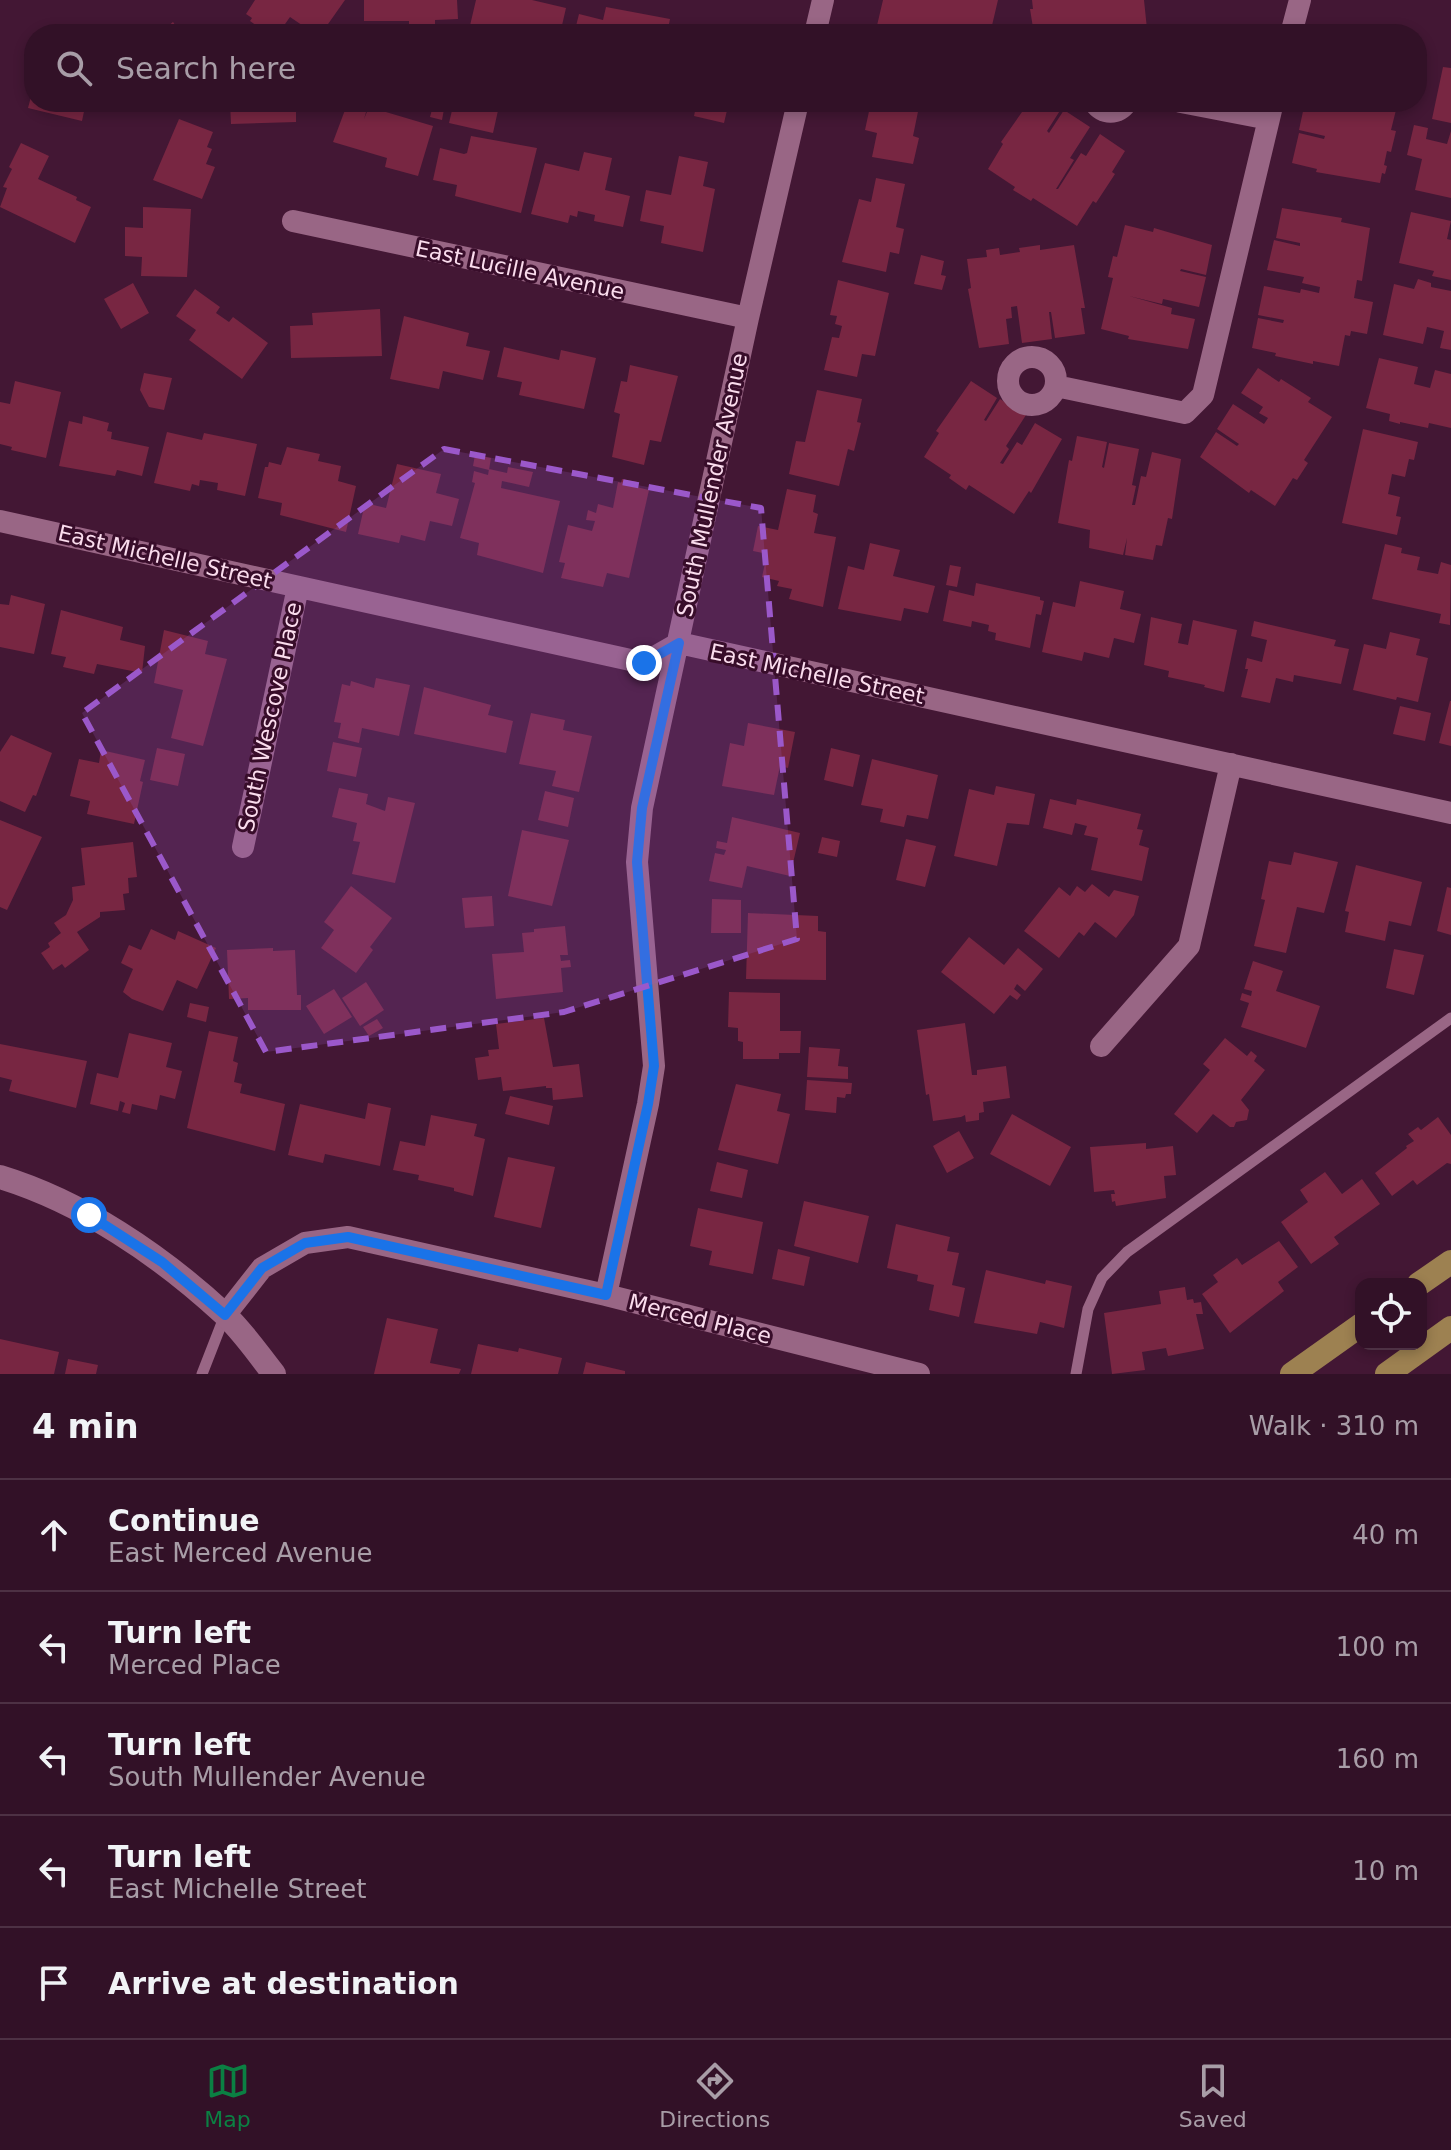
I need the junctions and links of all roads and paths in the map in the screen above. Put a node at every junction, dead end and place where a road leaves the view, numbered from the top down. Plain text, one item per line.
1 (823, 0) edge
2 (1300, 0) edge
3 (817, 24) edge
4 (1294, 24) edge
5 (796, 112) edge
6 (1271, 112) edge
7 (293, 221) dead end
8 (748, 318) junction
9 (1056, 386) dead end
10 (0, 521) edge
11 (298, 587) junction
12 (679, 643) junction
13 (1231, 764) junction
14 (1451, 813) edge
15 (243, 847) dead end
16 (1451, 1018) edge
17 (1101, 1046) dead end
18 (0, 1177) edge
19 (1451, 1262) edge
20 (1427, 1278) edge
21 (606, 1295) junction
22 (225, 1315) junction
23 (1451, 1328) edge
24 (1355, 1329) edge
25 (202, 1374) edge
26 (274, 1374) edge
27 (919, 1374) edge
28 (1076, 1374) edge
29 (1292, 1374) edge
30 (1387, 1374) edge

1 - 3 street
2 - 4 street
5 - 8 street, South Mullender Avenue
6 - 9 street
7 - 8 street, East Lucille Avenue
8 - 12 street, South Mullender Avenue
10 - 11 street, East Michelle Street
11 - 12 street, East Michelle Street
11 - 15 street, South Wescove Place
12 - 13 street, East Michelle Street
12 - 21 street, South Mullender Avenue
13 - 14 street, East Michelle Street
13 - 17 street
16 - 28 lane
18 - 22 street
19 - 20 main road
21 - 22 street, Merced Place
21 - 27 street, Merced Place
22 - 25 lane
22 - 26 street
23 - 30 main road
24 - 29 main road

